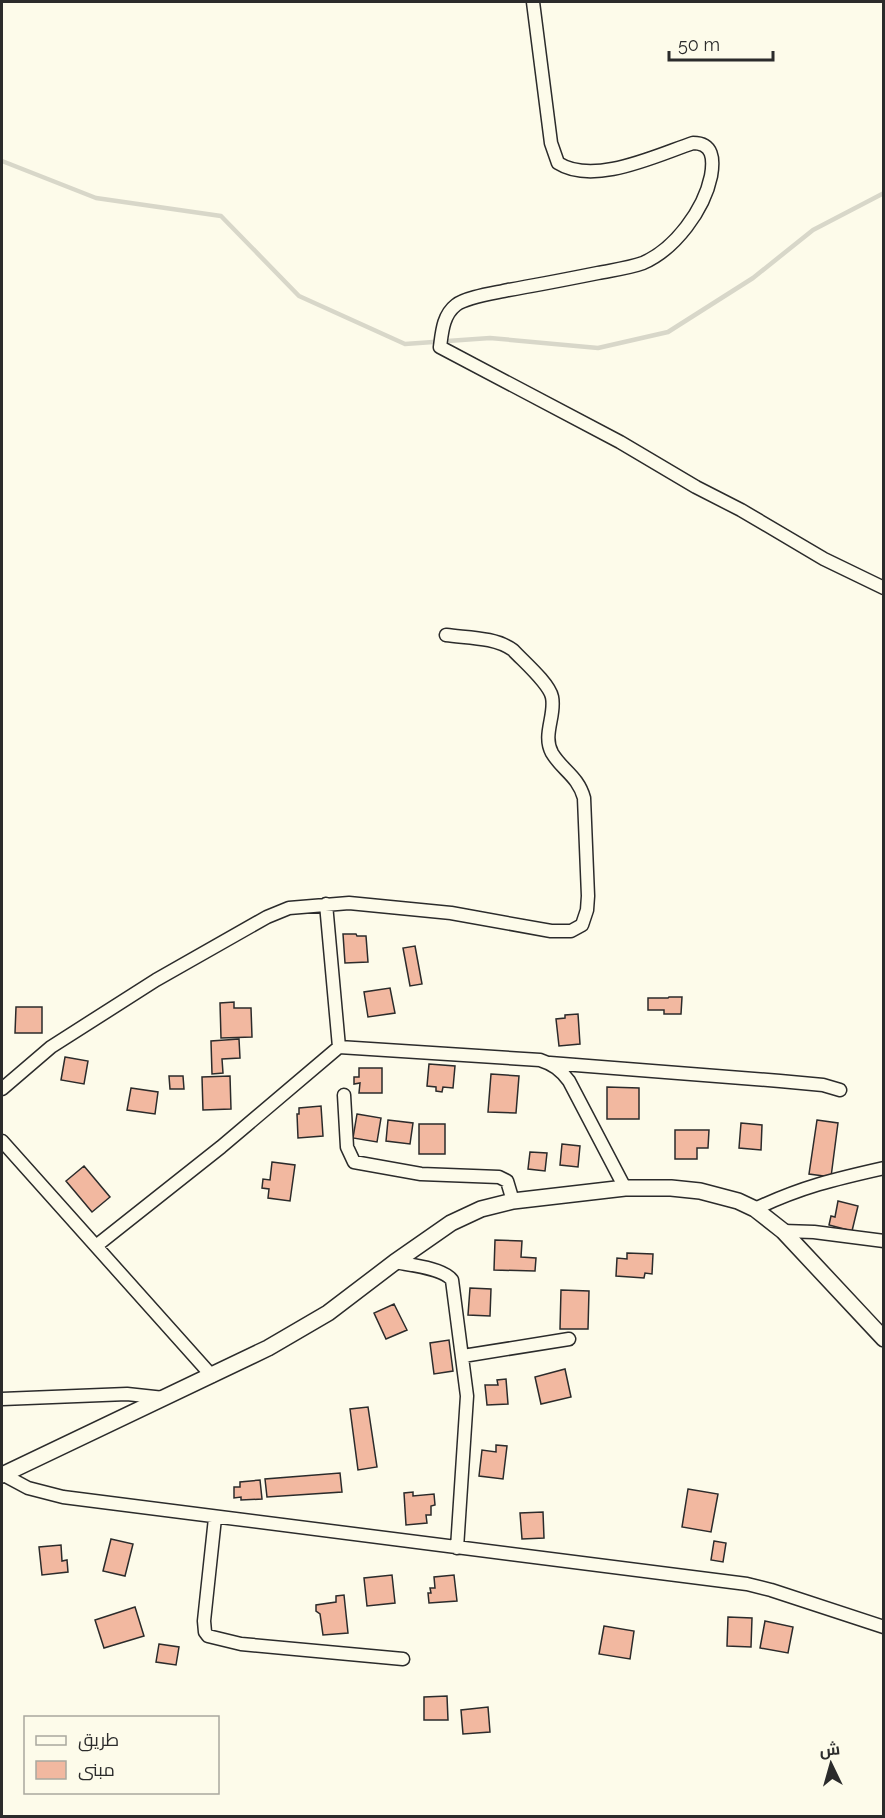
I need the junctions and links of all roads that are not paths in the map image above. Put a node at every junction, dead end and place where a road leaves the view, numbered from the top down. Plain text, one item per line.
1 (533, 2) edge
2 (884, 588) edge
3 (446, 635) dead end
4 (326, 904) junction
5 (339, 1047) junction
6 (548, 1063) junction
7 (2, 1089) edge
8 (840, 1090) dead end
9 (344, 1095) dead end
10 (2, 1141) edge
11 (884, 1168) edge
12 (625, 1188) junction
13 (513, 1201) junction
14 (755, 1209) junction
15 (783, 1231) junction
16 (884, 1240) edge
17 (96, 1246) junction
18 (395, 1262) junction
19 (569, 1339) dead end
20 (884, 1339) edge
21 (463, 1356) junction
22 (212, 1376) junction
23 (164, 1398) junction
24 (2, 1399) edge
25 (2, 1474) edge
26 (215, 1518) junction
27 (457, 1548) junction
28 (884, 1628) edge
29 (403, 1659) dead end

1 - 2 street
3 - 4 street
4 - 5 street
4 - 7 street
5 - 6 street
5 - 17 street
6 - 8 street
6 - 12 street
9 - 13 street
10 - 17 street
11 - 14 street
12 - 13 street
12 - 14 street
13 - 18 street
14 - 15 street
15 - 16 street
15 - 20 street
17 - 22 street
18 - 21 street
18 - 22 street
19 - 21 street
21 - 27 street
22 - 23 street
23 - 24 street
23 - 25 street
25 - 26 street
26 - 27 street
26 - 29 street
27 - 28 street

